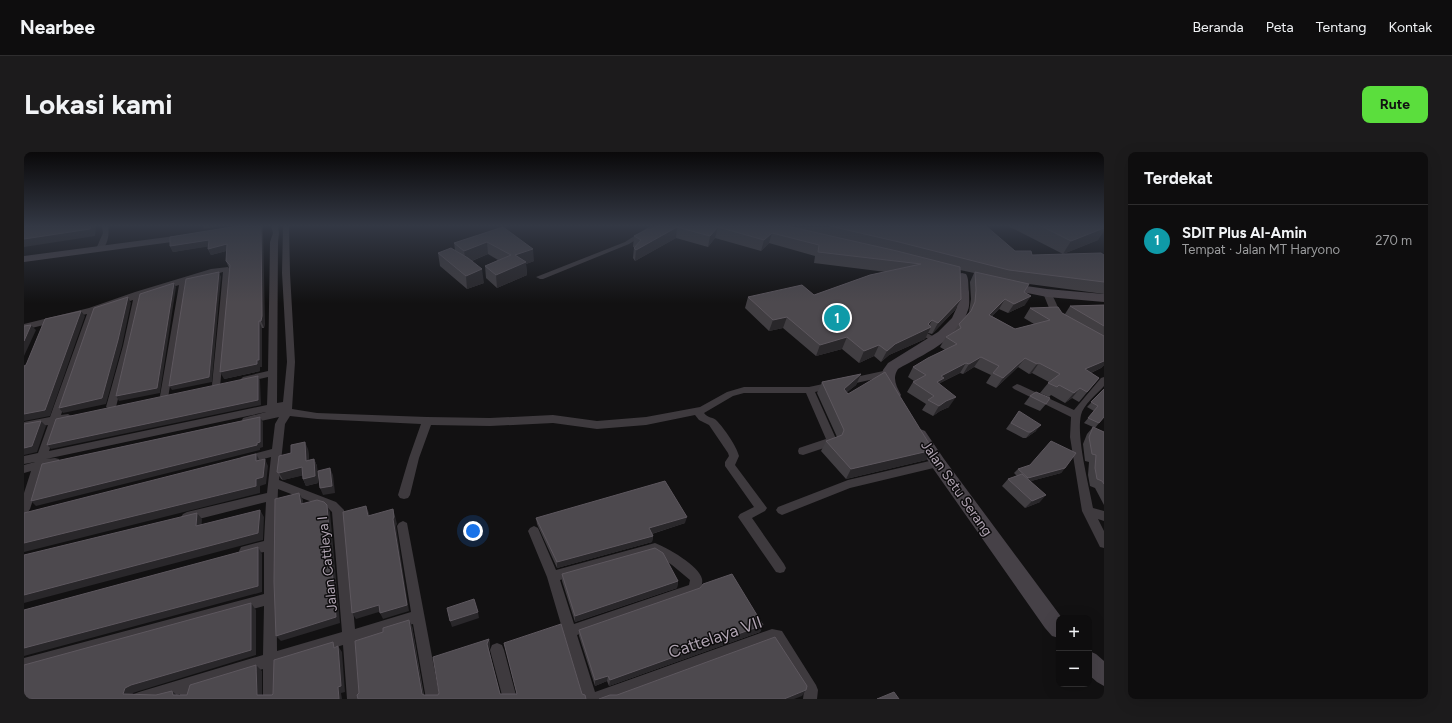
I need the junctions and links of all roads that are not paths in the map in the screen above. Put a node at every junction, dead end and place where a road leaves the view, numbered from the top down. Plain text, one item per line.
1 (81, 252) edge
2 (274, 252) edge
3 (286, 252) edge
4 (605, 252) edge
5 (24, 259) edge
6 (962, 276) edge
7 (540, 277) dead end
8 (182, 281) junction
9 (996, 284) edge
10 (1047, 293) junction
11 (138, 294) junction
12 (1104, 298) edge
13 (92, 310) junction
14 (45, 321) junction
15 (1064, 322) edge
16 (24, 327) edge
17 (39, 335) edge
18 (274, 373) junction
19 (888, 374) junction
20 (1104, 380) edge
21 (238, 381) edge
22 (216, 385) edge
23 (1017, 387) dead end
24 (809, 390) junction
25 (1100, 391) edge
26 (165, 396) edge
27 (111, 407) edge
28 (288, 408) junction
29 (271, 411) junction
30 (697, 411) junction
31 (76, 415) edge
32 (1076, 415) junction
33 (55, 420) junction
34 (427, 422) junction
35 (280, 424) junction
36 (24, 426) edge
37 (803, 451) dead end
38 (276, 452) junction
39 (24, 460) edge
40 (41, 461) junction
41 (231, 463) edge
42 (938, 463) junction
43 (24, 469) edge
44 (273, 482) junction
45 (404, 495) dead end
46 (272, 496) junction
47 (782, 510) dead end
48 (1088, 511) junction
49 (27, 512) edge
50 (1104, 516) edge
51 (179, 519) edge
52 (403, 526) dead end
53 (534, 531) dead end
54 (1104, 543) edge
55 (270, 544) junction
56 (232, 555) edge
57 (780, 568) dead end
58 (553, 577) junction
59 (270, 598) junction
60 (419, 616) junction
61 (1056, 624) edge
62 (570, 632) junction
63 (349, 637) junction
64 (497, 650) dead end
65 (270, 660) junction
66 (1092, 664) edge
67 (24, 665) edge
68 (1104, 675) edge
69 (188, 684) junction
70 (139, 699) edge
71 (187, 699) edge
72 (270, 699) edge
73 (354, 699) edge
74 (433, 699) edge
75 (510, 699) edge
76 (590, 699) edge
77 (596, 699) edge
78 (810, 699) edge

1 - 5 street
2 - 18 street
3 - 28 street
4 - 7 street
6 - 19 street
8 - 11 street
8 - 22 street
8 - 26 street
9 - 10 street
10 - 12 street
10 - 15 street
11 - 13 street
11 - 27 street
13 - 14 street
13 - 33 street
14 - 16 street
14 - 17 street
18 - 21 street
18 - 29 street
19 - 24 street
19 - 42 street, Jalan Setu Serang
20 - 25 street
23 - 32 street
24 - 30 street
24 - 37 street
25 - 32 street
28 - 29 street
28 - 34 street
28 - 35 street
29 - 35 street
29 - 40 street
30 - 34 street
30 - 57 street
31 - 33 street
32 - 48 street
33 - 36 street
33 - 40 street
34 - 45 street
35 - 38 street
38 - 41 street
38 - 44 street
39 - 40 street
40 - 43 street
40 - 49 street
42 - 47 street
42 - 61 street, Jalan Setu Serang
44 - 46 street
44 - 63 street, Jalan Cattleya I
46 - 51 street
46 - 55 street
48 - 50 street
48 - 54 street
52 - 60 street
53 - 58 street
55 - 56 street
55 - 59 street
58 - 62 street
58 - 62 street
59 - 65 street
59 - 67 street
60 - 63 street
60 - 74 street
62 - 76 street
63 - 65 street
63 - 73 street
64 - 75 street
65 - 69 street
65 - 72 street
66 - 68 street
69 - 70 street
69 - 71 street
77 - 78 street, Cattelaya VII

